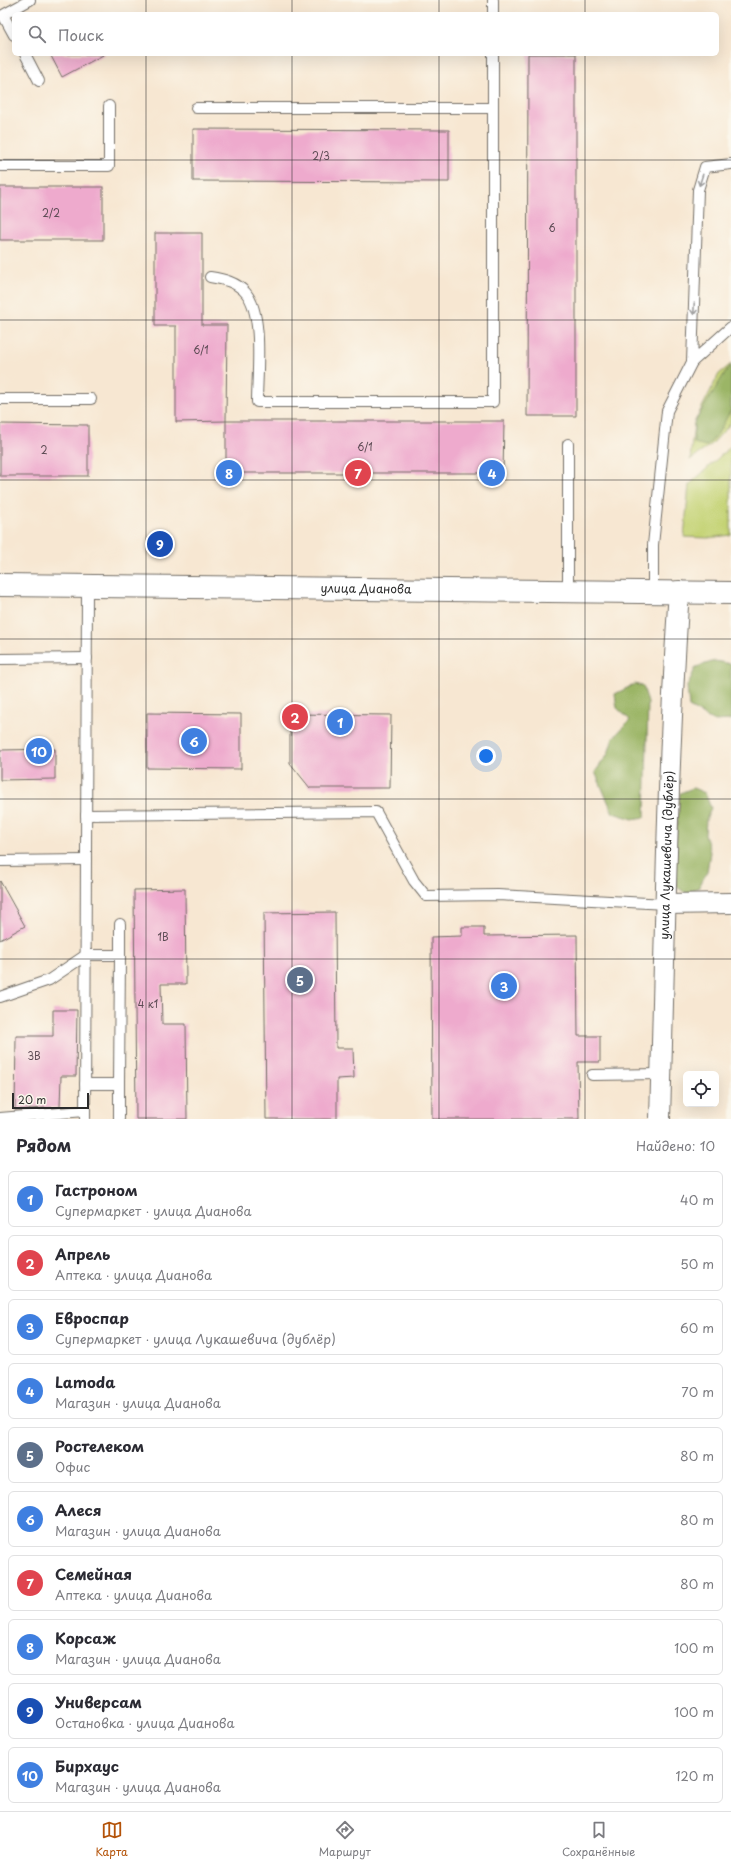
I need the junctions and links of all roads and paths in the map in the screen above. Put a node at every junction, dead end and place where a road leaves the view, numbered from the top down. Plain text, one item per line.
1 (30, 0) edge
2 (493, 0) edge
3 (493, 12) edge
4 (12, 31) edge
5 (26, 56) edge
6 (493, 56) edge
7 (39, 80) dead end
8 (109, 106) dead end
9 (196, 108) dead end
10 (493, 108) junction
11 (731, 164) edge
12 (0, 166) edge
13 (210, 277) dead end
14 (731, 327) edge
15 (692, 362) junction
16 (0, 398) edge
17 (91, 399) dead end
18 (568, 444) dead end
19 (0, 585) edge
20 (87, 586) junction
21 (568, 590) junction
22 (653, 591) junction
23 (679, 591) junction
24 (731, 593) edge
25 (87, 658) junction
26 (0, 659) edge
27 (86, 815) junction
28 (86, 860) junction
29 (0, 861) edge
30 (731, 903) edge
31 (666, 904) junction
32 (120, 924) dead end
33 (86, 955) junction
34 (120, 955) junction
35 (0, 997) edge
36 (661, 1074) junction
37 (592, 1075) dead end
38 (85, 1084) junction
39 (119, 1084) junction
40 (85, 1115) edge
41 (0, 1118) edge
42 (119, 1119) edge
43 (660, 1119) edge

1 - 4 lane
2 - 3 lane
5 - 7 lane
6 - 10 lane
8 - 12 lane
9 - 10 lane
10 - 13 lane
11 -> 15 lane
14 - 15 lane
15 - 22 lane
16 - 17 lane
18 - 21 lane
19 - 20 main road, улица Дианова
20 - 21 main road, улица Дианова
20 - 25 lane
21 - 22 main road, улица Дианова
22 - 23 main road, улица Дианова
23 - 24 main road, улица Дианова
23 - 31 street, улица Лукашевича (дублёр)
25 - 26 lane
25 - 27 lane
27 - 28 lane
27 - 31 lane
28 - 29 lane
28 - 33 lane
30 - 31 street
31 - 36 street, улица Лукашевича (дублёр)
32 - 34 lane
33 - 34 lane
33 - 35 lane
33 - 38 lane
34 - 39 lane
36 - 37 lane
36 - 43 street, улица Лукашевича (дублёр)
38 - 39 lane
38 - 40 lane
39 - 42 lane
40 - 41 lane

